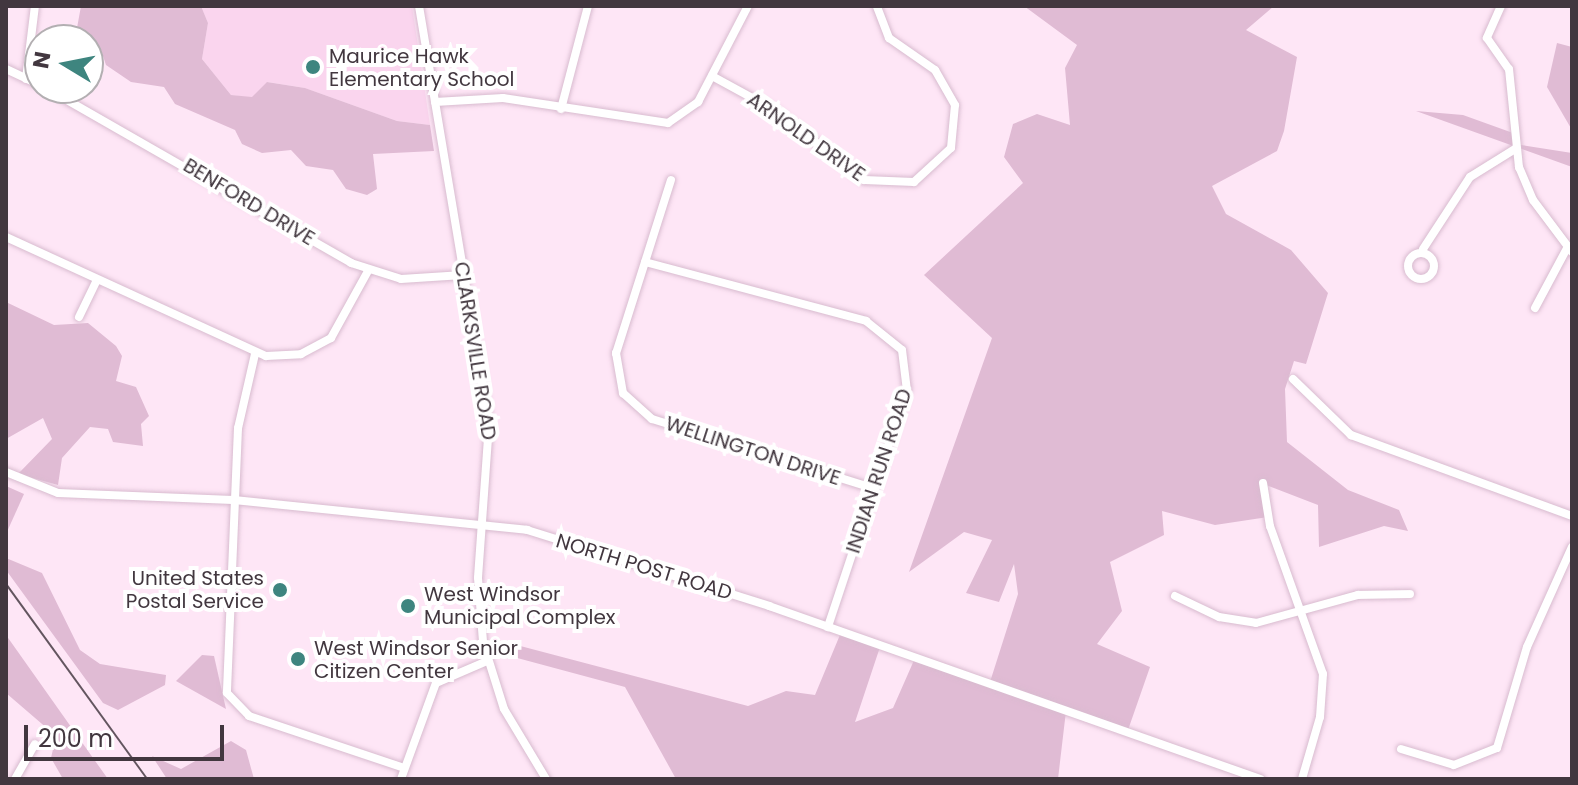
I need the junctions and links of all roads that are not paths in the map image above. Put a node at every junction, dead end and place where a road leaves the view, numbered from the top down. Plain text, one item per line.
1 (419, 6) edge
2 (588, 6) edge
3 (748, 6) edge
4 (877, 6) edge
5 (1501, 6) edge
6 (6, 69) edge
7 (712, 76) junction
8 (24, 78) edge
9 (435, 102) junction
10 (74, 104) edge
11 (561, 109) junction
12 (1515, 149) junction
13 (671, 180) dead end
14 (6, 237) edge
15 (1423, 249) dead end
16 (1570, 250) edge
17 (645, 262) junction
18 (368, 271) junction
19 (463, 275) junction
20 (97, 280) junction
21 (1535, 308) dead end
22 (79, 317) dead end
23 (255, 354) junction
24 (1293, 379) dead end
25 (6, 472) edge
26 (1263, 483) dead end
27 (875, 489) junction
28 (233, 500) junction
29 (1572, 516) edge
30 (484, 521) junction
31 (1572, 547) edge
32 (1410, 594) dead end
33 (1175, 596) dead end
34 (1302, 612) junction
35 (828, 627) junction
36 (487, 661) junction
37 (35, 744) dead end
38 (1401, 749) dead end
39 (404, 768) junction
40 (15, 779) edge
41 (401, 779) edge
42 (546, 779) edge
43 (1260, 779) edge
44 (1302, 779) edge

1 - 9 street, CLARKSVILLE ROAD
2 - 11 street
3 - 7 street
4 - 7 street, ARNOLD DRIVE
5 - 12 street
6 - 8 street
7 - 11 street
9 - 11 street
9 - 19 street, CLARKSVILLE ROAD
10 - 18 street, BENFORD DRIVE
12 - 15 street
12 - 16 street
13 - 17 street, WELLINGTON DRIVE
14 - 20 street
16 - 21 street
17 - 27 street, WELLINGTON DRIVE
17 - 27 street, INDIAN RUN ROAD
18 - 19 street, BENFORD DRIVE
18 - 23 street
19 - 30 street, CLARKSVILLE ROAD
20 - 22 street
20 - 23 street
23 - 28 street
24 - 29 street
25 - 28 street, NORTH POST ROAD
26 - 34 street
27 - 35 street, INDIAN RUN ROAD
28 - 30 street, NORTH POST ROAD
28 - 39 street
30 - 35 street, NORTH POST ROAD
30 - 36 street, CLARKSVILLE ROAD
31 - 38 street
32 - 34 street
33 - 34 street
34 - 44 street
35 - 43 street, NORTH POST ROAD
36 - 39 street
36 - 42 street, CLARKSVILLE ROAD
37 - 40 street
39 - 41 street

